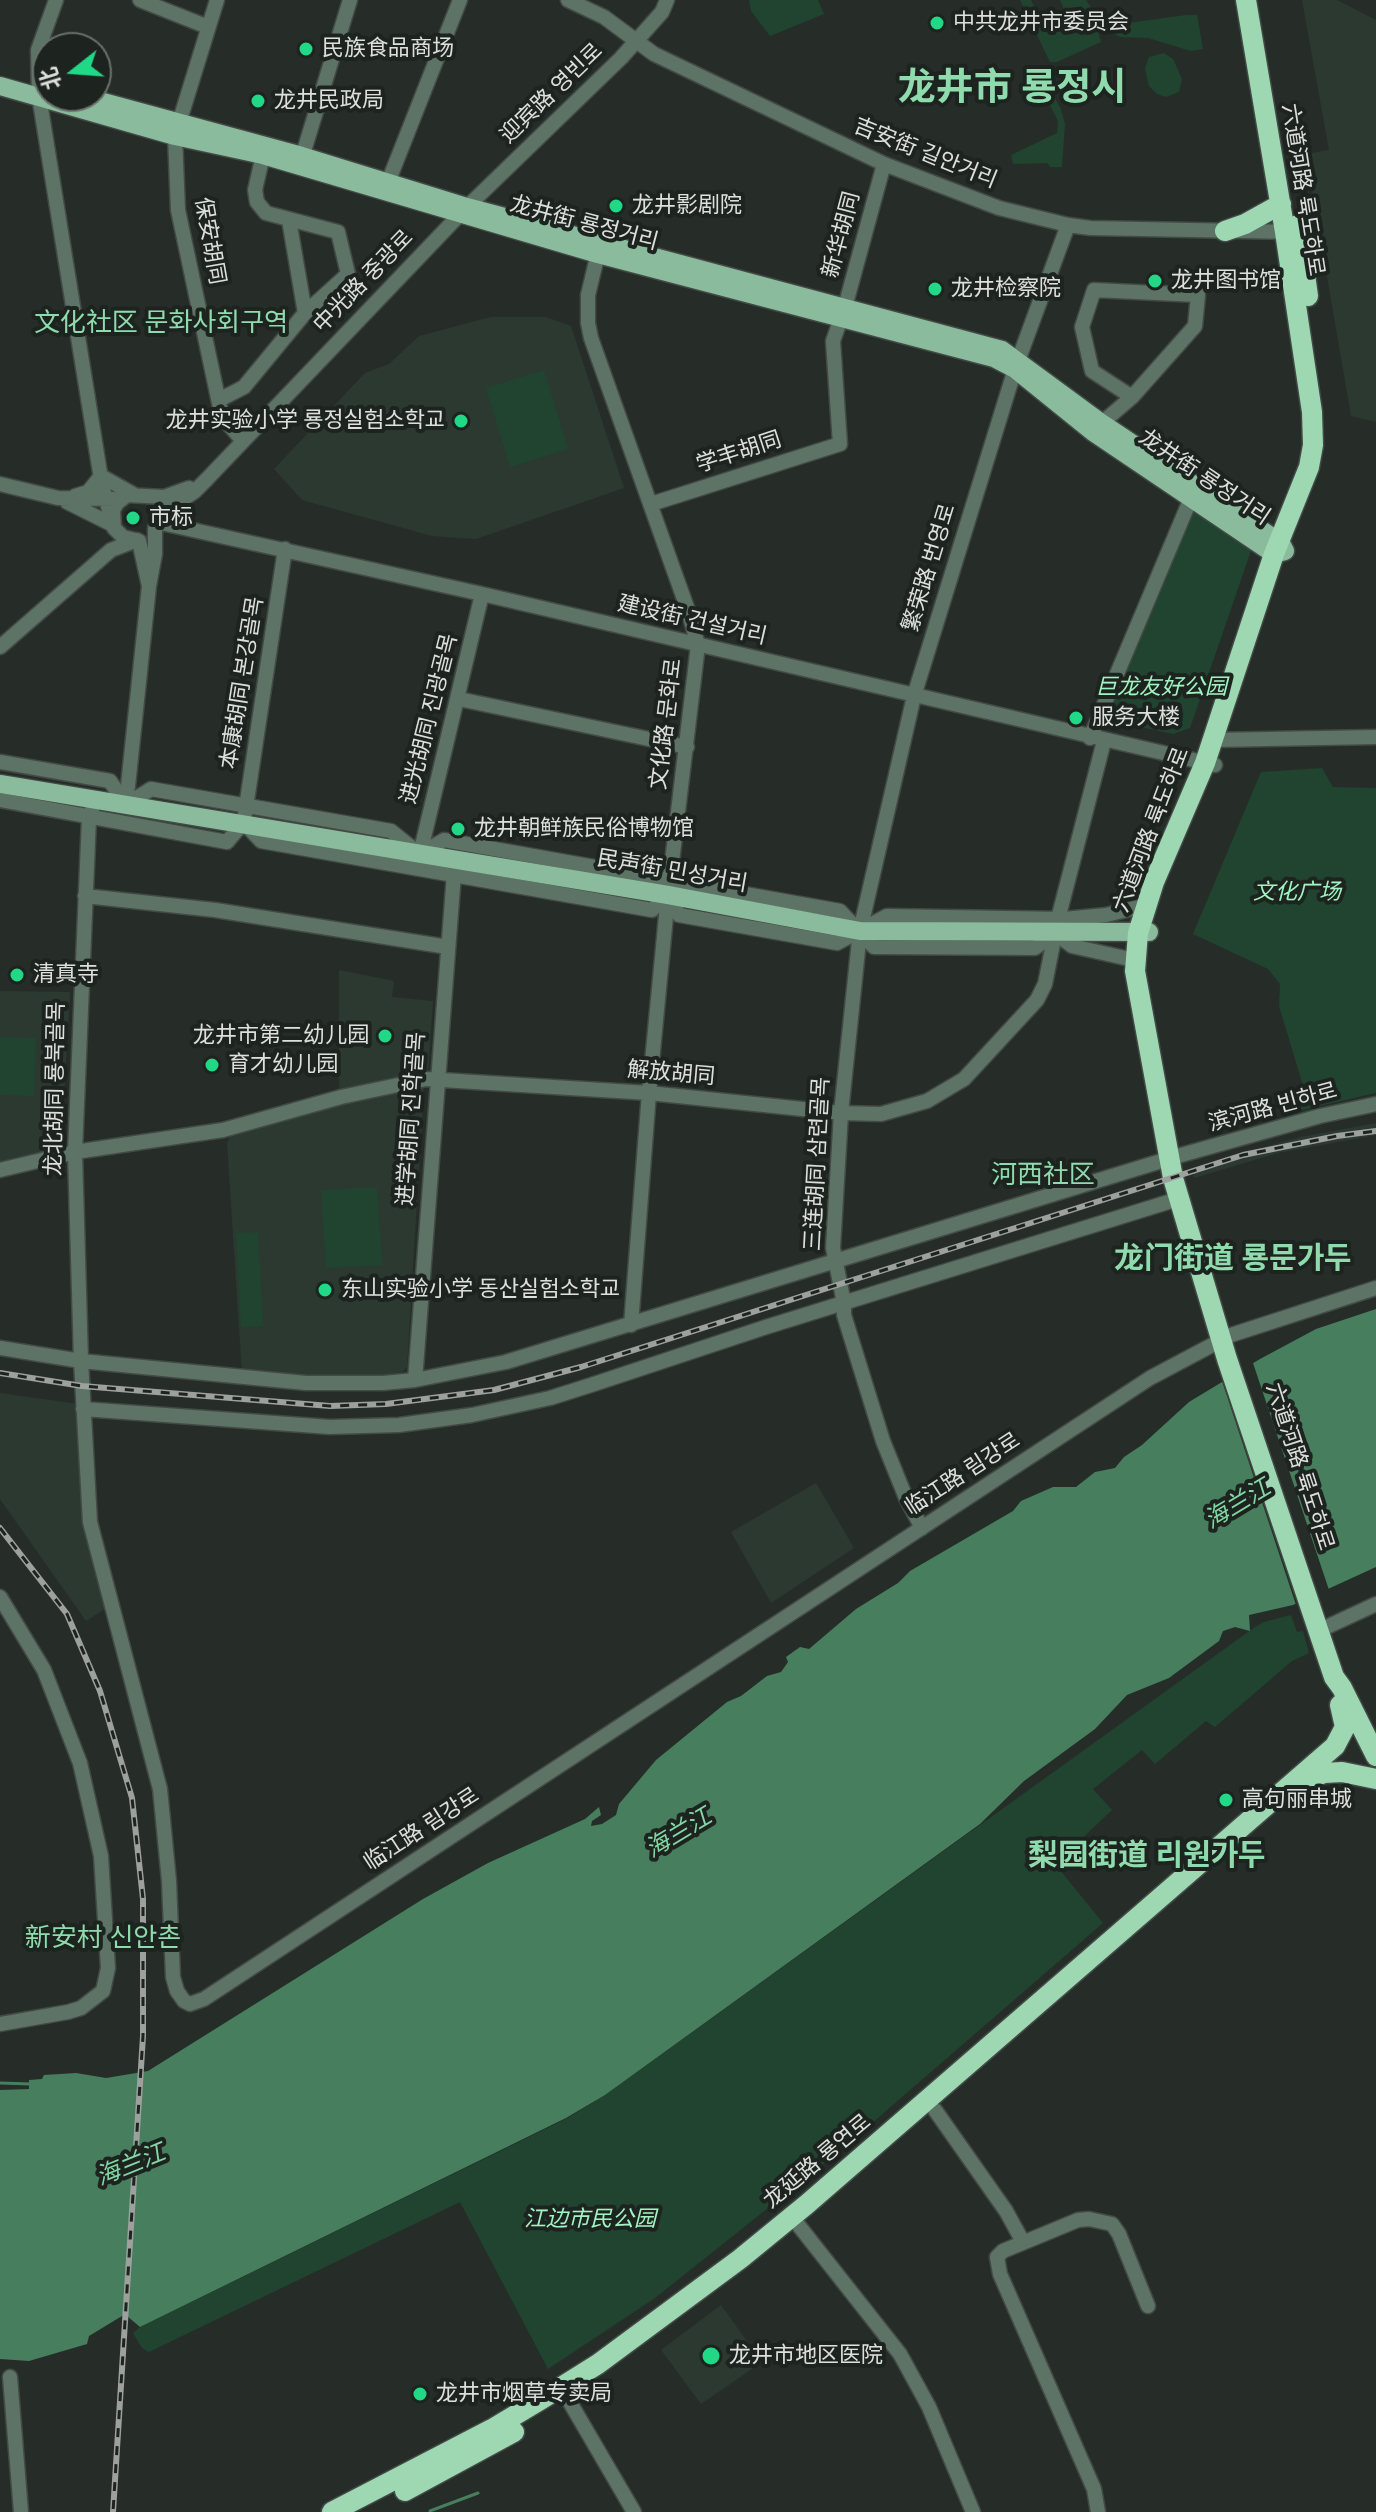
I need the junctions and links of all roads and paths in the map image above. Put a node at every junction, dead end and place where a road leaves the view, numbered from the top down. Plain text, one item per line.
1 (56, 0) edge
2 (140, 0) edge
3 (217, 0) edge
4 (350, 0) edge
5 (460, 0) edge
6 (568, 0) edge
7 (667, 0) edge
8 (1246, 0) edge
9 (1258, 0) edge
10 (208, 27) junction
11 (44, 32) edge
12 (637, 41) junction
13 (0, 74) edge
14 (32, 85) edge
15 (0, 86) edge
16 (32, 88) edge
17 (112, 107) edge
18 (112, 110) edge
19 (46, 112) edge
20 (177, 129) junction
21 (263, 155) junction
22 (301, 161) junction
23 (884, 164) junction
24 (387, 186) junction
25 (1281, 204) junction
26 (463, 210) junction
27 (289, 220) junction
28 (1068, 225) junction
29 (1225, 231) junction
30 (1292, 232) junction
31 (599, 248) junction
32 (843, 312) junction
33 (305, 313) junction
34 (1016, 365) junction
35 (1132, 397) junction
36 (219, 400) junction
37 (1097, 427) junction
38 (243, 441) junction
39 (840, 444) joint
40 (101, 476) junction
41 (201, 483) junction
42 (0, 484) edge
43 (133, 496) junction
44 (58, 498) junction
45 (1191, 498) junction
46 (105, 499) junction
47 (651, 504) junction
48 (157, 522) junction
49 (114, 526) junction
50 (133, 540) junction
51 (285, 549) junction
52 (1280, 549) junction
53 (85, 571) junction
54 (149, 586) junction
55 (482, 594) junction
56 (698, 645) junction
57 (0, 647) edge
58 (914, 696) junction
59 (459, 699) junction
60 (1376, 737) edge
61 (1097, 739) junction
62 (1219, 740) junction
63 (687, 747) junction
64 (0, 762) edge
65 (1210, 764) junction
66 (0, 784) edge
67 (21, 796) junction
68 (0, 800) edge
69 (126, 805) junction
70 (92, 810) junction
71 (245, 814) junction
72 (420, 854) junction
73 (454, 868) junction
74 (669, 888) junction
75 (85, 896) junction
76 (1147, 905) junction
77 (1056, 926) junction
78 (860, 931) junction
79 (1143, 933) junction
80 (448, 947) junction
81 (1134, 960) junction
82 (437, 1079) junction
83 (649, 1093) junction
84 (1376, 1104) edge
85 (841, 1113) junction
86 (75, 1152) junction
87 (1175, 1157) junction
88 (0, 1170) edge
89 (1178, 1199) junction
90 (834, 1261) junction
91 (1376, 1288) edge
92 (844, 1303) junction
93 (631, 1325) junction
94 (1229, 1347) junction
95 (0, 1348) edge
96 (81, 1361) junction
97 (415, 1380) junction
98 (83, 1409) junction
99 (922, 1528) junction
100 (0, 1597) edge
101 (1376, 1604) edge
102 (1320, 1623) junction
103 (1334, 1677) junction
104 (1357, 1700) junction
105 (1357, 1722) junction
106 (1376, 1737) edge
107 (1376, 1756) edge
108 (1324, 1773) junction
109 (1376, 1779) edge
110 (1295, 1791) junction
111 (1376, 1792) edge
112 (0, 2024) edge
113 (935, 2110) junction
114 (796, 2221) junction
115 (1023, 2242) junction
116 (1148, 2306) dead end
117 (10, 2377) dead end
118 (565, 2393) junction
119 (21, 2512) edge
120 (332, 2512) edge
121 (362, 2512) edge
122 (634, 2512) edge
123 (973, 2512) edge
124 (1098, 2512) edge

1 - 11 street
2 - 10 street
3 - 10 street, 保安胡同
4 - 22 street
5 - 24 street
6 - 12 street, 吉安街 길안거리
7 - 12 street, 迎宾路 영빈로
8 - 25 highway, 六道河路 륙도하로
9 - 30 highway, 六道河路 륙도하로
10 - 20 street, 保安胡同
12 - 23 street, 吉安街 길안거리
12 - 26 street, 迎宾路 영빈로
13 - 14 main road, 龙井街 룡정거리
15 - 16 main road, 龙井街 룡정거리
17 - 20 main road, 龙井街 룡정거리
18 - 20 main road, 龙井街 룡정거리
19 - 40 street
20 - 21 main road, 龙井街 룡정거리
20 - 22 main road, 龙井街 룡정거리
20 - 36 street, 保安胡同
21 - 22 main road, 龙井街 룡정거리
21 - 27 street
22 - 24 main road, 龙井街 룡정거리
23 - 28 street, 吉安街 길안거리
23 - 32 street, 新华胡同
24 - 26 main road, 龙井街 룡정거리
25 - 29 highway
25 - 30 highway, 六道河路 륙도하로
26 - 31 main road, 龙井街 룡정거리
26 - 38 street, 中光路 중광로
27 - 33 street
27 - 33 street
28 - 29 street, 吉安街 길안거리
28 - 34 street, 繁荣路 번영로
29 - 30 street, 吉安街 길안거리
30 - 52 highway, 六道河路 륙도하로
31 - 32 main road, 龙井街 룡정거리
31 - 47 street, 文化路 문화로
32 - 34 main road, 龙井街 룡정거리
32 - 39 street, 新华胡同
33 - 36 street
34 - 37 main road, 龙井街 룡정거리
34 - 58 street, 繁荣路 번영로
35 - 35 street
35 - 37 street
36 - 38 street, 保安胡同
37 - 45 main road, 龙井街 룡정거리
37 - 52 main road, 龙井街 룡정거리
38 - 41 street, 中光路 중광로
39 - 47 street, 学丰胡同
40 - 43 street
40 - 44 street
40 - 46 street
41 - 43 street, 中光路 중광로
41 - 48 street, 中光路 중광로
42 - 44 street
43 - 46 street, 中光路 중광로
43 - 48 street
43 - 49 street
44 - 46 street, 中光路 중광로
44 - 49 street
45 - 52 main road, 龙井街 룡정거리
45 - 61 street, 解放胡同
46 - 49 street
47 - 56 street, 文化路 문화로
48 - 50 street
48 - 51 street, 建设街 건설거리
48 - 54 street
49 - 50 street
49 - 53 street
50 - 53 street
50 - 54 street
51 - 55 street, 建设街 건설거리
51 - 71 street, 本康胡同 본강골목
52 - 62 highway, 六道河路 륙도하로
53 - 57 street
54 - 69 street
55 - 56 street, 建设街 건설거리
55 - 59 street, 进光胡同 진광골목
56 - 58 street, 建设街 건설거리
56 - 63 street, 文化路 문화로
58 - 61 street, 建设街 건설거리
58 - 78 street, 繁荣路 번영로
59 - 63 street
59 - 72 street, 进光胡同 진광골목
60 - 62 street
61 - 65 street, 建设街 건설거리
61 - 77 street, 解放胡同
62 - 65 highway, 六道河路 륙도하로
63 - 74 street, 文化路 문화로
64 - 69 street
65 - 76 highway, 六道河路 륙도하로
65 - 79 highway, 六道河路 륙도하로
66 - 67 main road, 民声街 민성거리
67 - 68 street
67 - 70 main road, 民声街 민성거리
69 - 70 main road, 民声街 민성거리
69 - 71 main road, 民声街 민성거리
70 - 71 street
70 - 75 street, 龙北胡同 룡북골목
71 - 72 main road, 民声街 민성거리
71 - 73 street
72 - 73 main road, 民声街 민성거리
72 - 74 street
73 - 74 main road, 民声街 민성거리
73 - 80 street, 进学胡同 진학골목
74 - 78 main road, 民声街 민성거리
74 - 83 street, 文化路 문화로
75 - 80 street
75 - 86 street, 龙北胡同 룡북골목
76 - 77 street
76 - 79 highway, 六道河路 륙도하로
77 - 78 main road, 民声街 민성거리
77 - 79 main road, 民声街 민성거리
77 - 81 street
77 - 85 street, 解放胡同
78 - 85 street, 三连胡同 삼련골목
79 - 81 highway, 六道河路 륙도하로
79 - 87 highway, 六道河路 륙도하로
80 - 82 street, 进学胡同 진학골목
81 - 87 highway, 六道河路 륙도하로
82 - 83 street, 解放胡同
82 - 86 street, 解放胡同
82 - 97 street, 进学胡同 진학골목
83 - 85 street, 解放胡同
83 - 93 street, 文化路 문화로
84 - 87 street, 滨河路 빈하로
85 - 90 street, 三连胡同 삼련골목
86 - 88 street, 解放胡同
86 - 96 street, 龙北胡同 룡북골목
87 - 89 highway, 六道河路 륙도하로
87 - 90 street, 滨河路 빈하로
87 - 94 highway, 六道河路 륙도하로
89 - 92 street
89 - 94 highway, 六道河路 륙도하로
90 - 92 street, 三连胡同 삼련골목
90 - 93 street, 滨河路 빈하로
91 - 94 street, 临江路 림강로
92 - 98 street
92 - 99 street, 三连胡同 삼련골목
93 - 97 street, 滨河路 빈하로
94 - 99 street, 临江路 림강로
94 - 102 highway, 六道河路 륙도하로
95 - 96 street, 滨河路 빈하로
96 - 97 street, 滨河路 빈하로
96 - 98 street, 临江路 림강로
98 - 99 street, 临江路 림강로
100 - 112 street
101 - 102 street
102 - 103 highway, 六道河路 륙도하로
102 - 104 highway, 六道河路 륙도하로
103 - 105 highway, 六道河路 륙도하로
103 - 110 highway, 龙延路 룡연로
104 - 105 highway, 龙延路 룡연로
104 - 106 highway, 六道河路 륙도하로
105 - 107 highway, 六道河路 륙도하로
105 - 108 highway, 龙延路 룡연로
108 - 109 highway, 龙延路 룡연로
108 - 110 highway, 龙延路 룡연로
110 - 111 highway, 龙延路 룡연로
110 - 113 highway, 龙延路 룡연로
110 - 114 highway, 龙延路 룡연로
113 - 114 highway, 龙延路 룡연로
113 - 115 street
114 - 118 highway, 龙延路 룡연로
114 - 123 street
115 - 116 street
115 - 124 street
117 - 119 street
118 - 120 highway, 龙延路 룡연로
118 - 121 highway, 龙延路 룡연로
118 - 122 street

